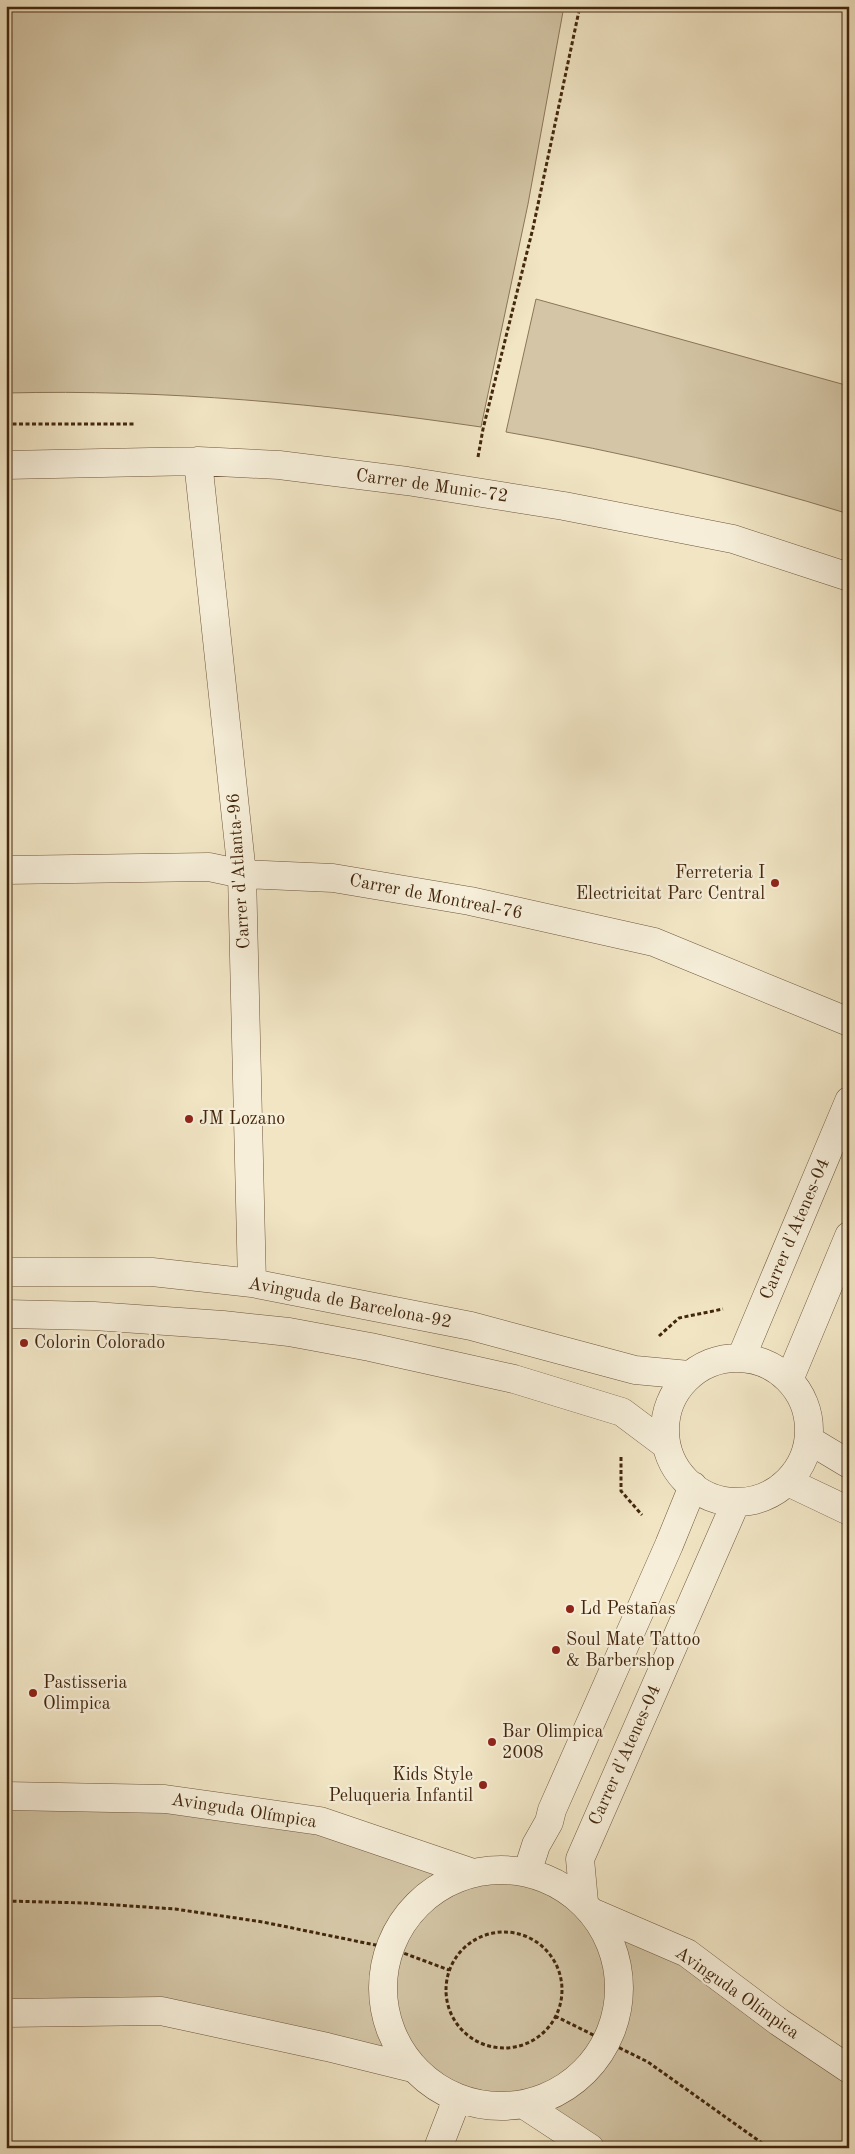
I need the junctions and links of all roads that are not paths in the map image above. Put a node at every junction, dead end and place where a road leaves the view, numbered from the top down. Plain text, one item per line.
1 (198, 461) junction
2 (6, 465) edge
3 (849, 577) edge
4 (6, 870) edge
5 (242, 874) junction
6 (849, 1022) edge
7 (849, 1101) edge
8 (849, 1236) edge
9 (6, 1272) edge
10 (252, 1283) junction
11 (6, 1314) edge
12 (742, 1358) junction
13 (689, 1375) junction
14 (789, 1380) junction
15 (809, 1440) junction
16 (666, 1444) junction
17 (849, 1464) edge
18 (788, 1482) junction
19 (693, 1486) junction
20 (736, 1502) junction
21 (849, 1511) edge
22 (6, 1796) edge
23 (528, 1870) junction
24 (474, 1873) junction
25 (589, 1908) junction
26 (6, 2013) edge
27 (412, 2068) junction
28 (849, 2069) edge
29 (457, 2099) junction
30 (526, 2106) junction
31 (438, 2148) edge
32 (590, 2148) edge

1 - 2 street, Carrer de Munic-72
1 - 3 street, Carrer de Munic-72
1 - 5 street, Carrer d'Atlanta-96
4 - 5 street, Carrer de Montreal-76
5 - 6 street, Carrer de Montreal-76
5 - 10 street, Carrer d'Atlanta-96
7 - 12 street, Carrer d'Atenes-04
8 - 14 street
9 - 10 street, Avinguda de Barcelona-92
10 - 13 street, Avinguda de Barcelona-92
11 - 16 street
12 - 13 street
12 - 14 street
13 - 16 street
14 - 15 street
15 - 17 street
15 - 18 street
16 - 19 street
18 - 20 street
18 - 21 street
19 - 20 street
19 - 23 street
20 - 25 street, Carrer d'Atenes-04
22 - 24 street, Avinguda Olímpica
23 - 24 street
23 - 25 street, Avinguda Olímpica
24 - 27 street
25 - 28 street, Avinguda Olímpica
25 - 30 street
26 - 27 street
27 - 29 street
29 - 30 street
29 - 31 street
30 - 32 street

